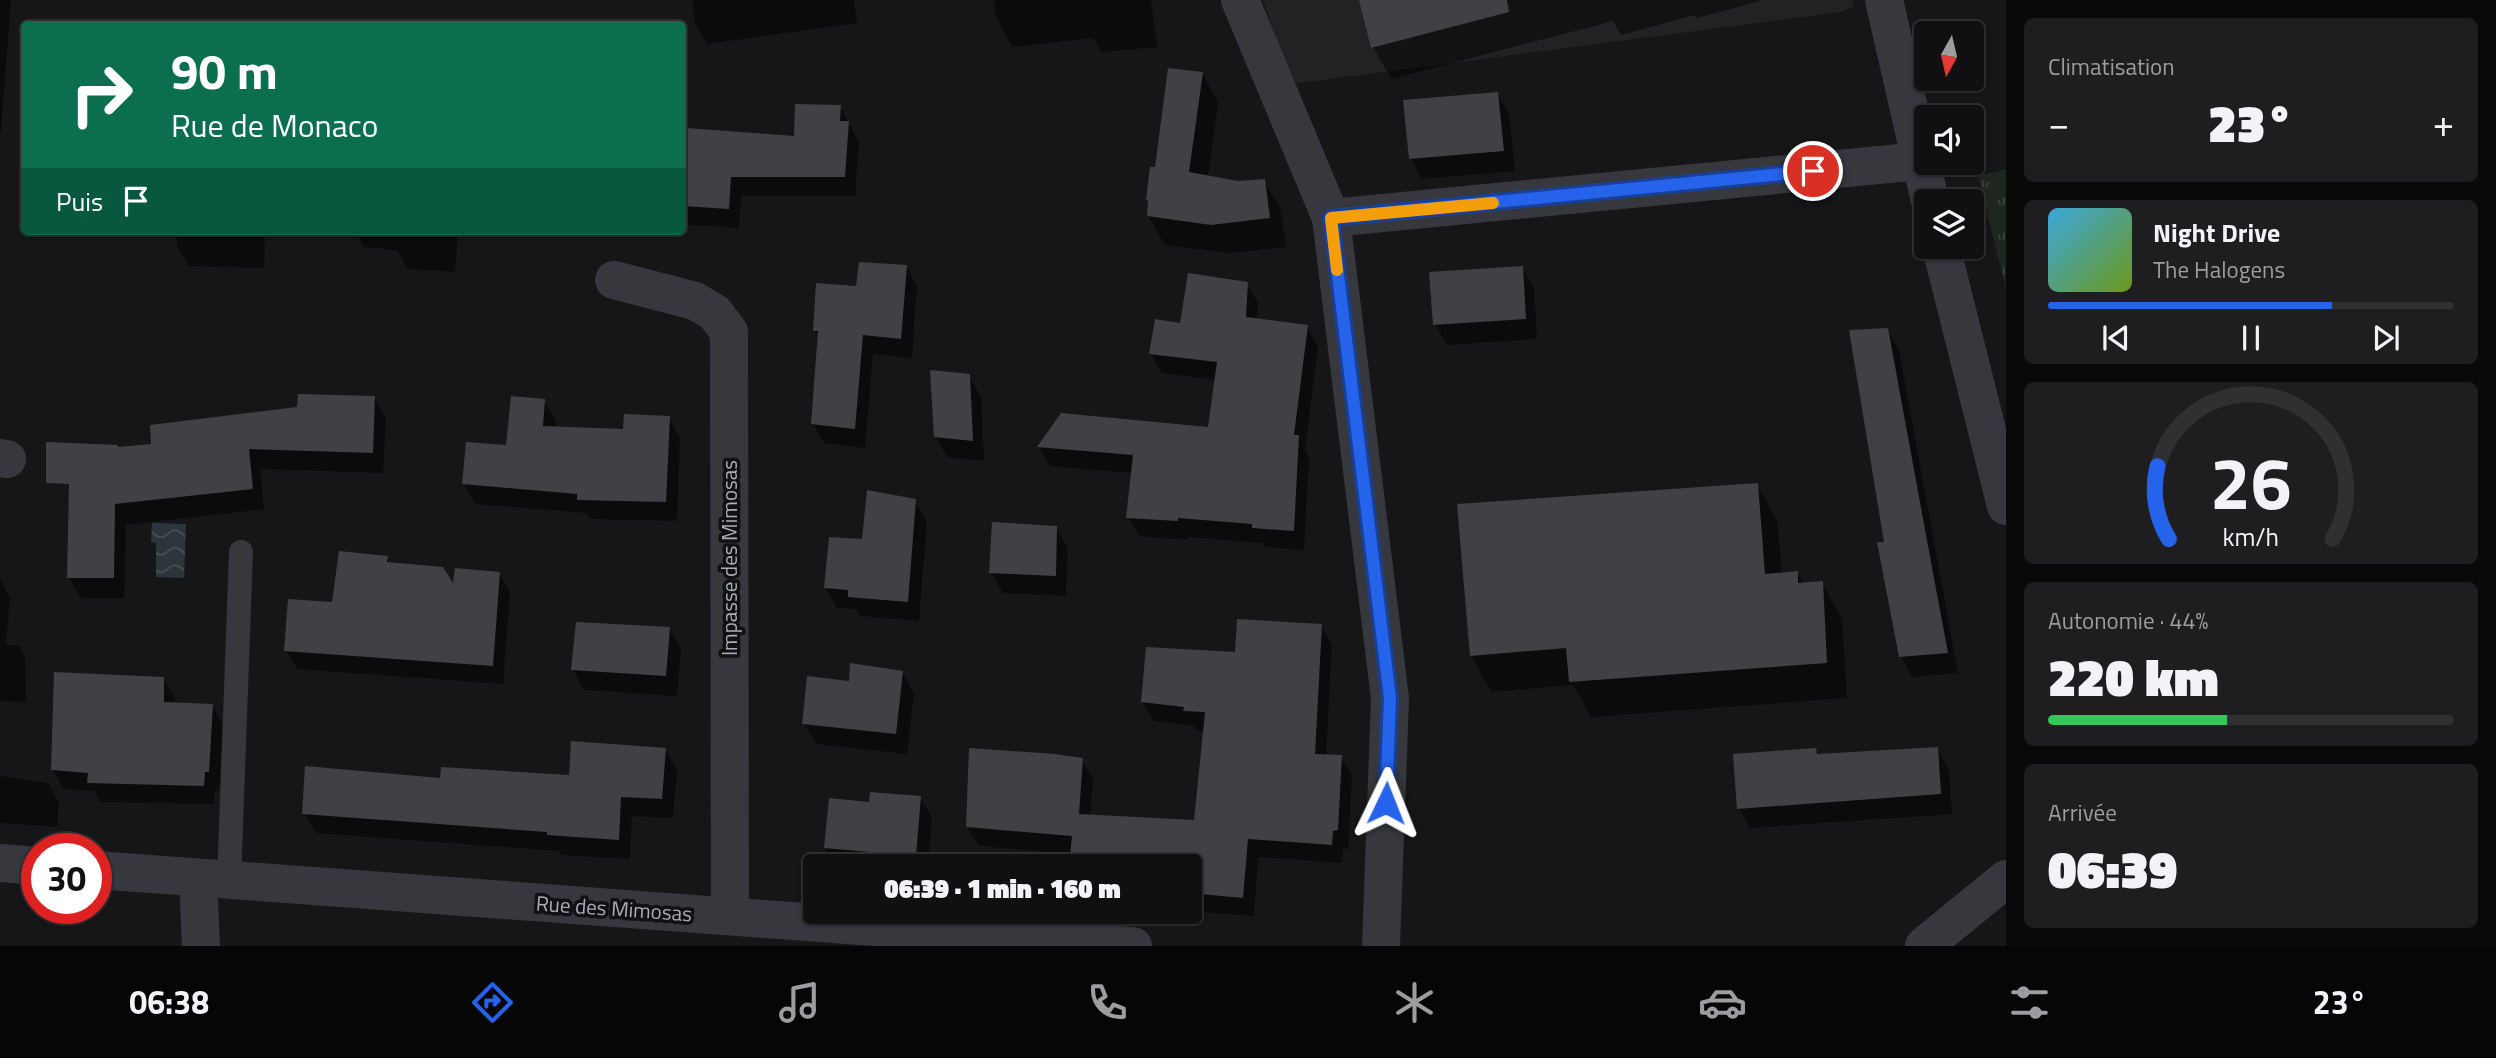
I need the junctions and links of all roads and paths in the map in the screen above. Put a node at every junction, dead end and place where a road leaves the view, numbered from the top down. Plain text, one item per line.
1 (1240, 0) edge
2 (1884, 0) edge
3 (1914, 134) edge
4 (1914, 162) edge
5 (1331, 218) junction
6 (1944, 259) edge
7 (614, 280) dead end
8 (2006, 506) edge
9 (241, 552) dead end
10 (0, 863) edge
11 (21, 865) edge
12 (112, 871) edge
13 (213, 879) junction
14 (2006, 879) edge
15 (730, 916) junction
16 (201, 946) edge
17 (1133, 946) edge
18 (1381, 946) edge
19 (1924, 946) edge

1 - 5 street
2 - 3 street
4 - 5 street
5 - 18 street
6 - 8 street
7 - 15 street, Impasse des Mimosas
9 - 13 lane
10 - 11 street
12 - 13 street, Rue des Mimosas
13 - 15 street, Rue des Mimosas
13 - 16 street
14 - 19 street
15 - 17 street, Rue des Mimosas

